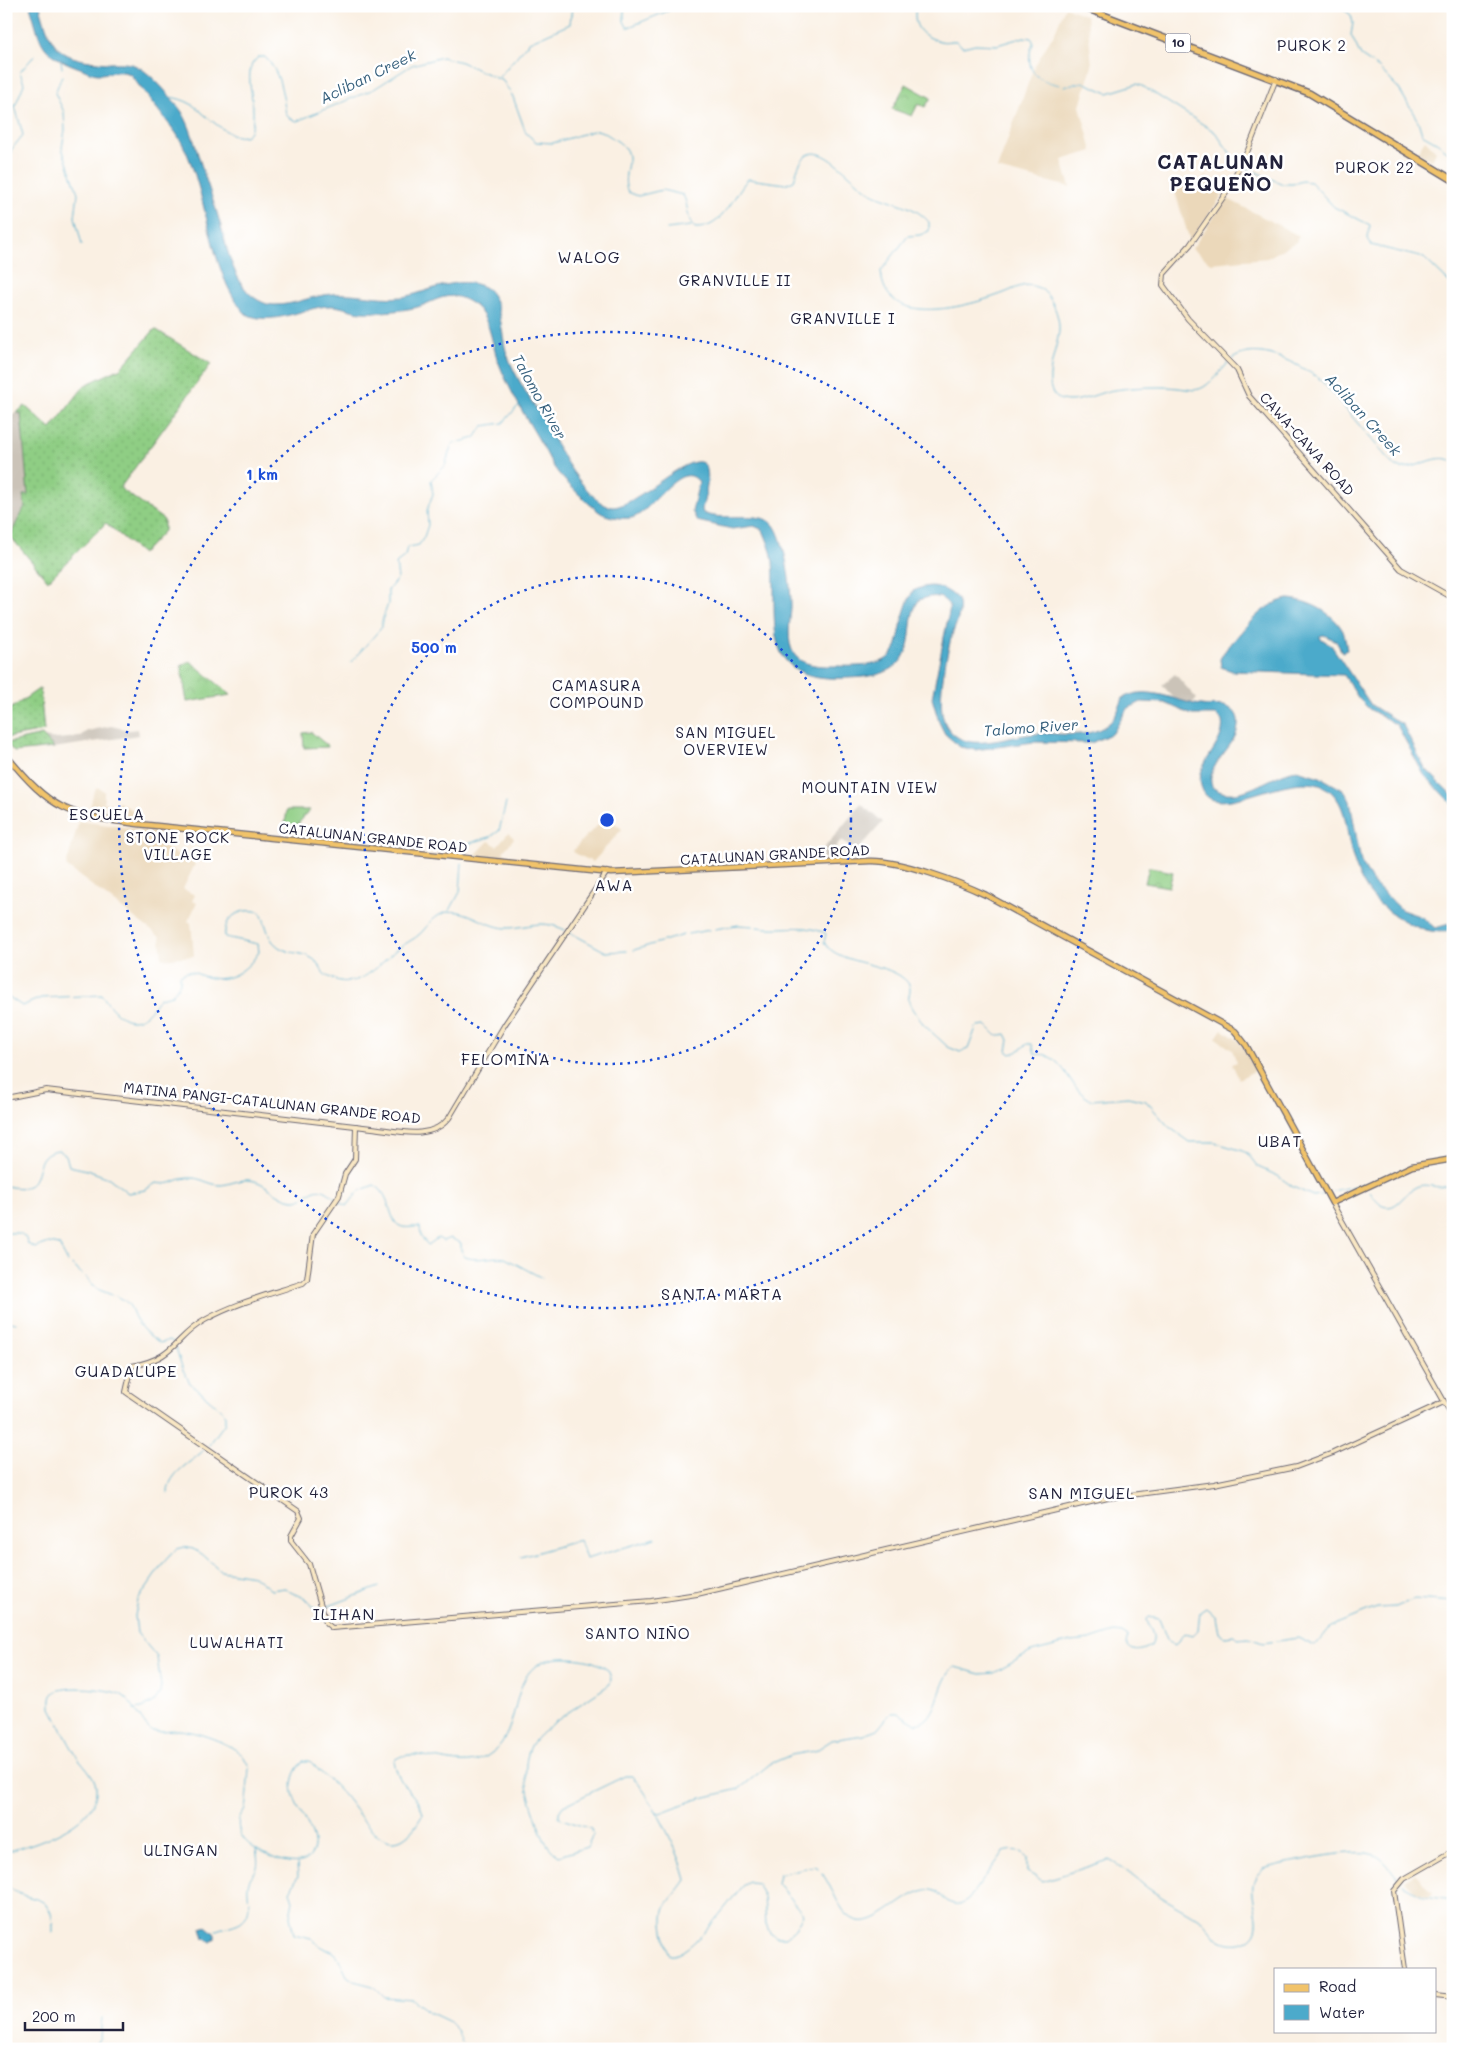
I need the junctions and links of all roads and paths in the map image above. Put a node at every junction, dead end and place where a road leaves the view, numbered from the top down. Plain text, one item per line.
1 (1080, 6) edge
2 (1276, 79) junction
3 (1453, 180) edge
4 (1453, 598) edge
5 (6, 755) edge
6 (607, 872) junction
7 (6, 1098) edge
8 (356, 1126) junction
9 (1453, 1159) edge
10 (1332, 1203) junction
11 (1444, 1402) junction
12 (1453, 1417) edge
13 (1453, 1851) edge
14 (1405, 1968) edge
15 (1436, 1995) edge
16 (1453, 1996) edge

1 - 2 highway, 10
2 - 3 highway, 10
2 - 4 street, CAWA-CAWA ROAD
5 - 6 main road, CATALUNAN GRANDE ROAD
6 - 8 street, MATINA PANGI-CATALUNAN GRANDE ROAD
6 - 10 main road, CATALUNAN GRANDE ROAD
7 - 8 street, MATINA PANGI-CATALUNAN GRANDE ROAD
8 - 11 street
9 - 10 main road
10 - 11 street
11 - 12 street
13 - 14 street
15 - 16 street

